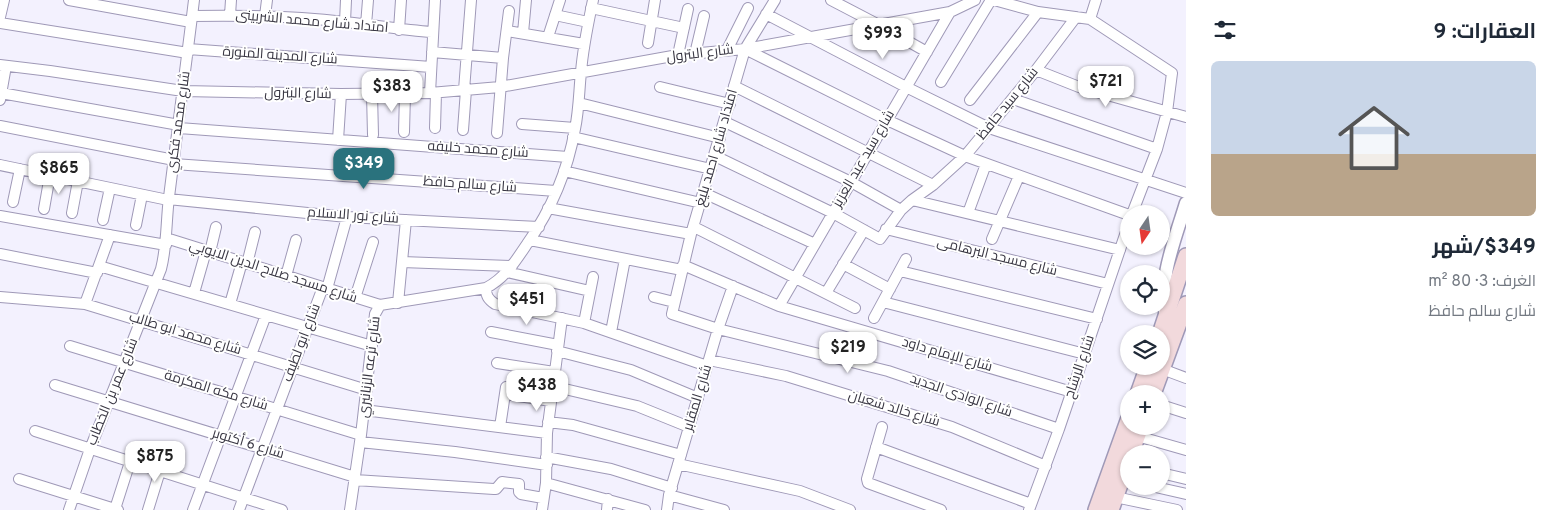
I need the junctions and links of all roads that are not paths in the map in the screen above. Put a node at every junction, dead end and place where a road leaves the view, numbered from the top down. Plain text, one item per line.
1 (4, 0) edge
2 (70, 0) edge
3 (194, 0) edge
4 (231, 0) edge
5 (267, 0) edge
6 (346, 0) edge
7 (368, 0) edge
8 (400, 0) edge
9 (435, 0) edge
10 (471, 0) edge
11 (526, 0) edge
12 (560, 0) edge
13 (655, 0) edge
14 (775, 0) edge
15 (831, 0) edge
16 (975, 0) edge
17 (995, 0) edge
18 (1013, 0) edge
19 (1096, 0) edge
20 (592, 4) edge
21 (748, 8) dead end
22 (688, 9) dead end
23 (509, 11) dead end
24 (950, 12) junction
25 (1038, 12) junction
26 (766, 14) junction
27 (230, 15) junction
28 (555, 15) junction
29 (265, 16) junction
30 (704, 16) dead end
31 (0, 17) edge
32 (1076, 17) junction
33 (192, 19) junction
34 (1090, 19) junction
35 (345, 22) junction
36 (588, 22) junction
37 (652, 22) junction
38 (0, 23) edge
39 (366, 25) junction
40 (879, 25) junction
41 (684, 28) junction
42 (399, 30) junction
43 (507, 31) junction
44 (432, 32) junction
45 (524, 33) junction
46 (548, 37) junction
47 (812, 37) junction
48 (648, 43) dead end
49 (584, 44) junction
50 (745, 49) junction
51 (728, 50) junction
52 (188, 51) junction
53 (432, 52) junction
54 (927, 52) junction
55 (467, 54) junction
56 (695, 54) junction
57 (678, 55) junction
58 (503, 58) junction
59 (3, 66) edge
60 (431, 67) junction
61 (1036, 70) junction
62 (581, 73) junction
63 (942, 82) dead end
64 (734, 86) junction
65 (500, 87) junction
66 (660, 87) dead end
67 (906, 87) junction
68 (465, 90) junction
69 (183, 91) junction
70 (433, 93) junction
71 (342, 94) junction
72 (372, 94) junction
73 (405, 94) junction
74 (1, 96) edge
75 (1013, 99) junction
76 (970, 100) dead end
77 (579, 103) junction
78 (730, 104) junction
79 (1167, 112) junction
80 (1186, 117) edge
81 (887, 120) junction
82 (724, 122) junction
83 (522, 124) dead end
84 (0, 126) edge
85 (179, 127) junction
86 (435, 128) dead end
87 (989, 128) junction
88 (463, 130) dead end
89 (404, 132) dead end
90 (498, 133) dead end
91 (574, 133) junction
92 (373, 135) dead end
93 (720, 138) junction
94 (338, 140) junction
95 (1157, 149) junction
96 (868, 152) junction
97 (715, 156) junction
98 (965, 156) junction
99 (568, 157) junction
100 (174, 162) junction
101 (986, 164) junction
102 (0, 165) edge
103 (20, 169) junction
104 (564, 170) junction
105 (711, 170) junction
106 (50, 175) junction
107 (1019, 176) junction
108 (1146, 178) junction
109 (78, 181) junction
110 (851, 182) junction
111 (933, 185) junction
112 (110, 188) junction
113 (556, 191) junction
114 (1186, 193) edge
115 (142, 195) junction
116 (703, 198) junction
117 (168, 200) junction
118 (912, 200) junction
119 (13, 202) dead end
120 (1186, 203) edge
121 (1134, 205) edge
122 (548, 208) junction
123 (44, 209) dead end
124 (901, 210) junction
125 (1120, 211) edge
126 (72, 213) dead end
127 (833, 213) junction
128 (968, 213) junction
129 (0, 216) edge
130 (347, 217) junction
131 (104, 220) dead end
132 (406, 220) junction
133 (1000, 221) junction
134 (136, 225) dead end
135 (216, 227) dead end
136 (539, 227) junction
137 (886, 229) junction
138 (693, 230) junction
139 (864, 230) junction
140 (255, 232) dead end
141 (110, 235) junction
142 (992, 239) dead end
143 (296, 240) dead end
144 (530, 240) junction
145 (166, 241) junction
146 (373, 242) dead end
147 (815, 244) junction
148 (1120, 250) joint
149 (208, 251) junction
150 (0, 254) edge
151 (1186, 256) edge
152 (625, 259) junction
153 (906, 259) dead end
154 (402, 262) junction
155 (245, 263) junction
156 (843, 264) junction
157 (683, 268) junction
158 (98, 269) junction
159 (510, 269) junction
160 (900, 271) junction
161 (286, 276) junction
162 (593, 277) dead end
163 (795, 278) junction
164 (156, 282) junction
165 (1108, 284) junction
166 (733, 286) junction
167 (325, 288) junction
168 (486, 288) junction
169 (890, 289) junction
170 (590, 291) junction
171 (194, 293) junction
172 (826, 293) junction
173 (0, 297) edge
174 (654, 297) dead end
175 (355, 298) junction
176 (674, 302) junction
177 (882, 302) junction
178 (398, 303) junction
179 (85, 304) junction
180 (230, 304) junction
181 (1186, 304) edge
182 (380, 306) junction
183 (779, 306) junction
184 (855, 308) dead end
185 (266, 315) junction
186 (562, 318) junction
187 (874, 318) dead end
188 (1097, 319) junction
189 (141, 321) junction
190 (584, 323) junction
191 (1179, 325) edge
192 (308, 327) junction
193 (718, 329) junction
194 (491, 332) dead end
195 (611, 332) junction
196 (1170, 341) edge
197 (70, 346) dead end
198 (372, 346) junction
199 (557, 348) junction
200 (251, 354) junction
201 (1085, 354) junction
202 (125, 363) junction
203 (497, 363) dead end
204 (708, 363) junction
205 (292, 367) junction
206 (554, 372) junction
207 (1170, 373) edge
208 (1186, 378) edge
209 (55, 385) dead end
210 (552, 386) junction
211 (367, 390) junction
212 (1072, 392) junction
213 (235, 397) junction
214 (698, 398) junction
215 (109, 401) junction
216 (551, 401) junction
217 (1170, 408) edge
218 (277, 410) junction
219 (364, 410) junction
220 (1186, 413) edge
221 (548, 422) junction
222 (689, 426) junction
223 (500, 427) junction
224 (882, 427) dead end
225 (1059, 429) junction
226 (35, 432) dead end
227 (547, 433) junction
228 (1123, 435) edge
229 (1149, 435) edge
230 (221, 436) junction
231 (361, 439) junction
232 (876, 447) junction
233 (262, 448) junction
234 (90, 449) junction
235 (1186, 450) edge
236 (680, 460) junction
237 (546, 461) junction
238 (130, 462) junction
239 (1046, 466) junction
240 (160, 471) junction
241 (1170, 475) edge
242 (355, 478) junction
243 (1186, 479) edge
244 (19, 480) dead end
245 (546, 483) junction
246 (202, 485) junction
247 (1120, 490) edge
248 (1170, 490) edge
249 (670, 492) junction
250 (1186, 494) edge
251 (74, 497) junction
252 (243, 498) junction
253 (543, 498) junction
254 (608, 499) junction
255 (1113, 503) edge
256 (1030, 507) edge
257 (69, 510) edge
258 (116, 510) edge
259 (148, 510) edge
260 (193, 510) edge
261 (239, 510) edge
262 (282, 510) edge
263 (351, 510) edge
264 (542, 510) edge
265 (607, 510) edge
266 (645, 510) edge
267 (667, 510) edge
268 (724, 510) edge
269 (850, 510) edge
270 (942, 510) edge
271 (1096, 510) edge
272 (1177, 510) edge

1 - 31 street
2 - 33 street, امتداد شارع محمد الشربينى
3 - 33 street, شارع محمد فكري
4 - 27 street
5 - 29 street
6 - 35 street
7 - 39 street
8 - 42 street
9 - 44 street
10 - 55 street
11 - 45 street
12 - 28 street
13 - 37 street
14 - 26 street, امتداد شارع احمد بليغ
15 - 40 street
16 - 24 street, شارع البترول
17 - 18 street
17 - 25 street
17 - 63 street
19 - 34 street
20 - 36 street, شارع ترعه الزنانيري
20 - 37 street
21 - 51 street
22 - 41 street
23 - 43 street
24 - 40 street, شارع البترول
24 - 54 street, شارع سيد عبد العزيز
25 - 32 street
25 - 76 street
26 - 47 street
26 - 50 street, امتداد شارع احمد بليغ
27 - 29 street, امتداد شارع محمد الشربينى
27 - 33 street, امتداد شارع محمد الشربينى
28 - 36 street
28 - 46 street
29 - 35 street, امتداد شارع محمد الشربينى
30 - 56 street
32 - 34 street
32 - 61 street, شارع سيد حافظ
33 - 52 street, شارع محمد فكري
34 - 79 street
35 - 39 street, امتداد شارع محمد الشربينى
36 - 49 street, شارع ترعه الزنانيري
37 - 41 street
37 - 48 street
38 - 52 street, شارع المدينه المنورة
39 - 42 street, امتداد شارع محمد الشربينى
40 - 47 street, شارع البترول
40 - 54 street
41 - 57 street
42 - 44 street, امتداد شارع محمد الشربينى
43 - 45 street
43 - 58 street
44 - 53 street
45 - 46 street
46 - 49 street
47 - 50 street, شارع البترول
47 - 67 street
49 - 62 street, شارع ترعه الزنانيري
50 - 51 street, شارع البترول
50 - 64 street, امتداد شارع احمد بليغ
50 - 81 street
51 - 56 street, شارع البترول
52 - 60 street, شارع المدينه المنورة
52 - 69 street, شارع محمد فكري
53 - 55 street
53 - 60 street
54 - 67 street, شارع سيد عبد العزيز
55 - 58 street
55 - 68 street
56 - 57 street, شارع البترول
57 - 62 street, شارع البترول
58 - 65 street
59 - 69 street, شارع البترول
59 - 74 street
60 - 70 street
61 - 75 street, شارع سيد حافظ
61 - 79 street
62 - 65 street, شارع البترول
62 - 77 street, شارع ترعه الزنانيري
64 - 78 street, امتداد شارع احمد بليغ
64 - 96 street
65 - 68 street, شارع البترول
65 - 90 street
66 - 78 street
67 - 81 street, شارع سيد عبد العزيز
67 - 87 street
68 - 70 street, شارع البترول
68 - 88 street
69 - 71 street, شارع البترول
69 - 85 street, شارع محمد فكري
70 - 73 street, شارع البترول
70 - 86 street
71 - 72 street, شارع البترول
71 - 94 street
72 - 73 street, شارع البترول
72 - 92 street
73 - 89 street
74 - 85 street, شارع محمد خليفه
75 - 87 street, شارع سيد حافظ
75 - 95 street
77 - 91 street, شارع ترعه الزنانيري
77 - 93 street
78 - 82 street, امتداد شارع احمد بليغ
79 - 80 street
79 - 95 street
81 - 96 street, شارع سيد عبد العزيز
81 - 98 street
82 - 93 street, امتداد شارع احمد بليغ
82 - 110 street
83 - 91 street
84 - 100 street, شارع سالم حافظ
85 - 94 street, شارع محمد خليفه
85 - 100 street, شارع محمد فكري
87 - 98 street, شارع سيد حافظ
87 - 108 street
91 - 99 street, شارع ترعه الزنانيري
91 - 105 street
93 - 97 street, امتداد شارع احمد بليغ
94 - 99 street, شارع محمد خليفه
95 - 108 street
96 - 110 street, شارع سيد عبد العزيز
96 - 111 street
97 - 105 street, امتداد شارع احمد بليغ
97 - 127 street
98 - 101 street
98 - 111 street, شارع سيد حافظ
99 - 104 street, شارع ترعه الزنانيري
100 - 113 street, شارع سالم حافظ
100 - 117 street, شارع محمد فكري
101 - 107 street
101 - 128 street
102 - 103 street, شارع نور الاسلام
103 - 106 street, شارع نور الاسلام
103 - 119 street
104 - 113 street, شارع ترعه الزنانيري
104 - 116 street
105 - 116 street, امتداد شارع احمد بليغ
106 - 109 street, شارع نور الاسلام
106 - 123 street
107 - 125 street
107 - 133 street
108 - 114 street
108 - 121 street
109 - 112 street, شارع نور الاسلام
109 - 126 street
110 - 124 street
110 - 127 street, شارع سيد عبد العزيز
111 - 118 street, شارع سيد حافظ
112 - 115 street, شارع نور الاسلام
112 - 131 street
113 - 122 street, شارع ترعه الزنانيري
115 - 117 street, شارع نور الاسلام
115 - 134 street
116 - 138 street, امتداد شارع احمد بليغ
116 - 147 street
117 - 130 street, شارع نور الاسلام
117 - 145 street, شارع محمد فكري
118 - 124 street, شارع سيد حافظ
118 - 128 street
120 - 191 street
122 - 136 street, شارع ترعه الزنانيري
122 - 138 street
124 - 137 street, شارع سيد حافظ
127 - 139 street
127 - 147 street, شارع سيد عبد العزيز
128 - 133 street
129 - 141 street, شارع مسجد صلاح الدين الايوبي
130 - 132 street, شارع نور الاسلام
130 - 167 street, شارع ابو لطيف
132 - 136 street, شارع نور الاسلام
132 - 154 street
133 - 142 street
133 - 148 street
135 - 149 street
136 - 144 street, شارع ترعه الزنانيري
137 - 139 street, شارع سيد حافظ
137 - 165 street, شارع مسجد البرهامى
138 - 157 street, امتداد شارع احمد بليغ
138 - 163 street
139 - 156 street
140 - 155 street
141 - 145 street, شارع مسجد صلاح الدين الايوبي
141 - 158 street
143 - 161 street
144 - 152 street, شارع الإمام داود
144 - 159 street, شارع ترعه الزنانيري
145 - 149 street, شارع مسجد صلاح الدين الايوبي
145 - 164 street, شارع عمر بن الخطاب
146 - 175 street
147 - 163 street, شارع سيد عبد العزيز
148 - 165 street, شارع الرشاح
149 - 155 street, شارع مسجد صلاح الدين الايوبي
149 - 171 street
150 - 158 street
151 - 191 main road
152 - 157 street, شارع الإمام داود
152 - 195 street
153 - 160 street
154 - 159 street
154 - 178 street
155 - 161 street, شارع مسجد صلاح الدين الايوبي
155 - 180 street
156 - 169 street
156 - 172 street
157 - 166 street, شارع الإمام داود
157 - 176 street, امتداد شارع احمد بليغ
158 - 164 street
158 - 179 street
159 - 168 street, شارع ترعه الزنانيري
159 - 170 street
160 - 169 street
160 - 188 street
161 - 167 street, شارع مسجد صلاح الدين الايوبي
162 - 170 street
163 - 172 street
163 - 183 street, شارع سيد عبد العزيز
164 - 171 street
164 - 189 street, شارع عمر بن الخطاب
165 - 188 street, شارع الرشاح
166 - 183 street, شارع الإمام داود
166 - 193 street, شارع المقابر
167 - 175 street, شارع مسجد صلاح الدين الايوبي
167 - 192 street, شارع ابو لطيف
168 - 178 street, شارع ترعه الزنانيري
168 - 186 street, شارع خالد شعبان
169 - 177 street
170 - 190 street
171 - 180 street
172 - 184 street
173 - 179 street, شارع محمد ابو طالب
174 - 176 street
175 - 182 street, شارع مسجد صلاح الدين الايوبي
176 - 193 street, شارع الوادى الجديد
177 - 187 street
177 - 201 street
178 - 182 street, شارع ترعه الزنانيري
179 - 189 street, شارع محمد ابو طالب
180 - 185 street
181 - 191 main road
182 - 198 street, شارع ترعه الزنانيري
183 - 212 street, شارع الإمام داود
185 - 192 street
185 - 200 street
186 - 190 street, شارع خالد شعبان
186 - 199 street
188 - 201 street, شارع الرشاح
189 - 200 street, شارع محمد ابو طالب
189 - 202 street, شارع عمر بن الخطاب
190 - 195 street, شارع خالد شعبان
191 - 196 main road
192 - 198 street
192 - 205 street, شارع ابو لطيف
193 - 204 street, شارع المقابر
193 - 225 street, شارع الوادى الجديد
194 - 199 street
195 - 204 street, شارع خالد شعبان
197 - 202 street, شارع مكه المكرمة
198 - 211 street, شارع ترعه الزنانيري
199 - 206 street
199 - 214 street
200 - 205 street, شارع محمد ابو طالب
200 - 213 street
201 - 212 street, شارع الرشاح
202 - 213 street, شارع مكه المكرمة
202 - 215 street, شارع عمر بن الخطاب
203 - 206 street
204 - 214 street, شارع المقابر
204 - 239 street, شارع خالد شعبان
205 - 211 street, شارع محمد ابو طالب
205 - 218 street, شارع ابو لطيف
206 - 210 street
207 - 208 street
209 - 215 street, شارع 6 أكتوبر
210 - 216 street
210 - 222 street
211 - 219 street, شارع ترعه الزنانيري
212 - 225 street, شارع الرشاح
213 - 218 street, شارع مكه المكرمة
213 - 230 street
214 - 222 street, شارع المقابر
215 - 230 street, شارع 6 أكتوبر
215 - 234 street, شارع عمر بن الخطاب
216 - 221 street
216 - 223 street
217 - 220 street
218 - 231 street, شارع مكه المكرمة
218 - 233 street, شارع ابو لطيف
219 - 223 street
219 - 231 street, شارع ترعه الزنانيري
221 - 227 street
221 - 236 street
222 - 236 street, شارع المقابر
223 - 227 street
224 - 232 street
225 - 239 street, شارع الرشاح
226 - 234 street
227 - 237 street
228 - 271 main road
229 - 235 street
230 - 233 street, شارع 6 أكتوبر
230 - 246 street
231 - 237 street, شارع مكه المكرمة
231 - 242 street, شارع ترعه الزنانيري
232 - 256 street
232 - 270 street
233 - 242 street, شارع 6 أكتوبر
233 - 252 street, شارع ابو لطيف
234 - 238 street
234 - 251 street, شارع عمر بن الخطاب
236 - 249 street, شارع المقابر
236 - 269 street
237 - 245 street
237 - 249 street, شارع مكه المكرمة
238 - 240 street
238 - 258 street
239 - 256 street, شارع الرشاح
240 - 246 street
240 - 259 street
241 - 243 street
242 - 253 street, شارع 6 أكتوبر
242 - 263 street, شارع ترعه الزنانيري
244 - 251 street
245 - 253 street
245 - 254 street
246 - 252 street
246 - 260 street
247 - 255 main road
248 - 250 street
249 - 267 street, شارع المقابر
249 - 268 street, شارع مكه المكرمة
251 - 257 street, شارع عمر بن الخطاب
251 - 258 street
252 - 261 street, شارع ابو لطيف
252 - 262 street
253 - 264 street
254 - 265 street
254 - 266 street
255 - 272 street

